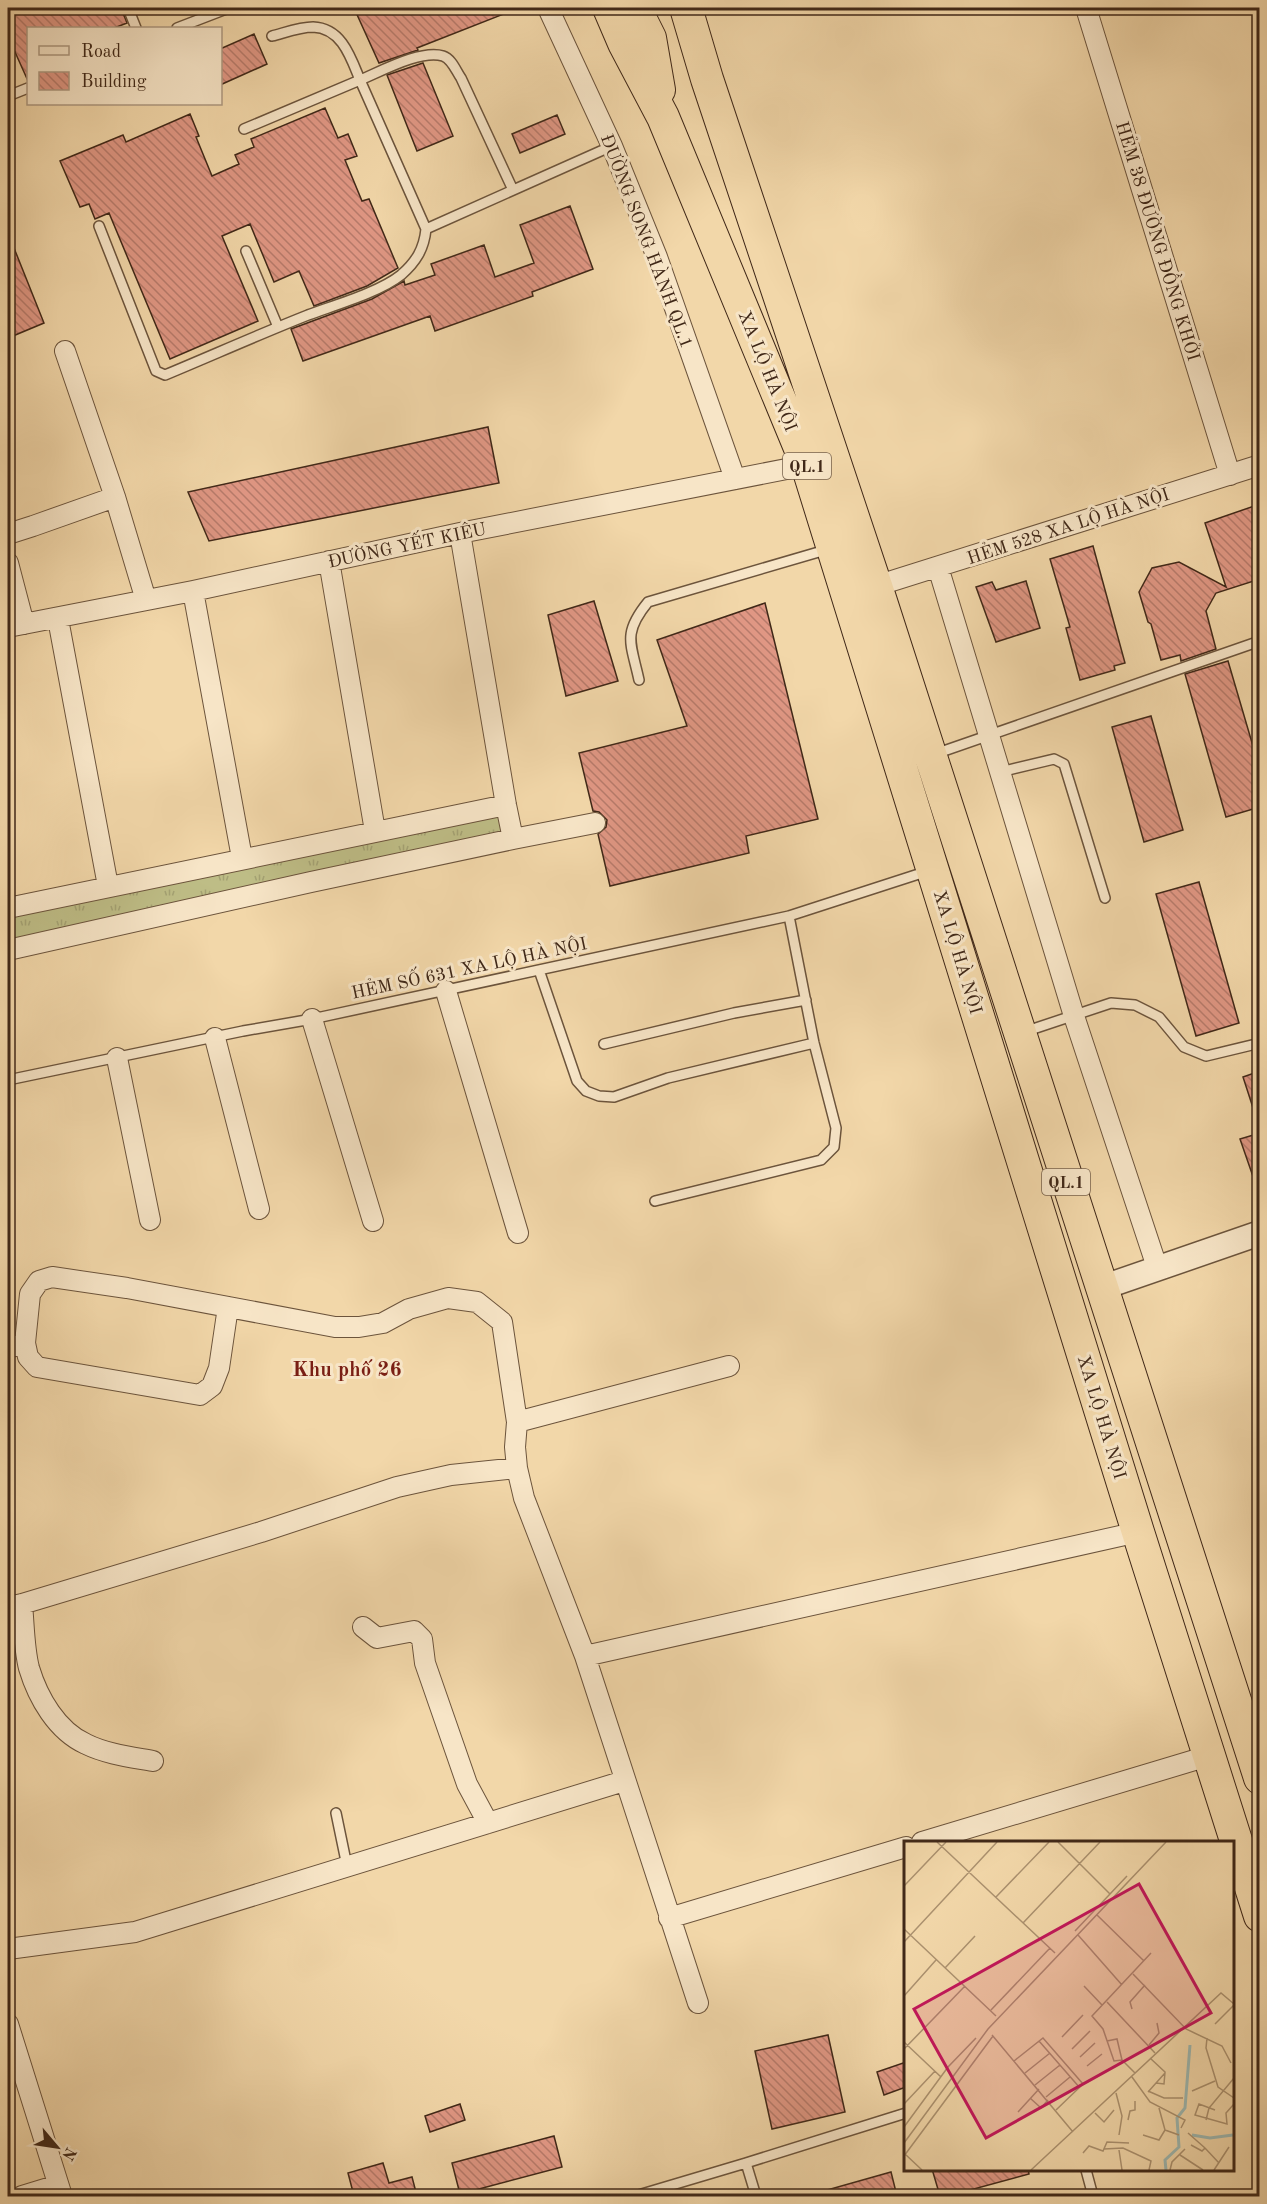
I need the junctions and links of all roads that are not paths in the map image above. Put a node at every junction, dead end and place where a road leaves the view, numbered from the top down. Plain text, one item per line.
1 (128, 8) edge
2 (229, 8) edge
3 (548, 8) edge
4 (609, 8) edge
5 (635, 8) edge
6 (1086, 8) edge
7 (666, 21) edge
8 (136, 27) edge
9 (180, 27) edge
10 (272, 36) dead end
11 (360, 80) junction
12 (27, 88) edge
13 (8, 96) edge
14 (663, 117) junction
15 (244, 129) dead end
16 (612, 146) junction
17 (513, 190) junction
18 (99, 226) dead end
19 (426, 229) junction
20 (246, 251) dead end
21 (278, 327) junction
22 (65, 351) dead end
23 (807, 465) junction
24 (1260, 465) edge
25 (1230, 475) junction
26 (735, 479) junction
27 (115, 497) junction
28 (460, 533) junction
29 (8, 534) edge
30 (833, 548) junction
31 (329, 561) junction
32 (8, 563) edge
33 (938, 567) junction
34 (876, 586) junction
35 (193, 591) junction
36 (146, 600) junction
37 (58, 619) junction
38 (16, 626) edge
39 (1260, 641) edge
40 (639, 680) dead end
41 (988, 735) junction
42 (930, 755) junction
43 (1000, 772) junction
44 (506, 805) junction
45 (595, 823) dead end
46 (375, 831) junction
47 (513, 839) junction
48 (242, 858) junction
49 (933, 870) junction
50 (108, 886) junction
51 (1105, 898) dead end
52 (8, 908) edge
53 (789, 915) junction
54 (8, 950) edge
55 (538, 970) junction
56 (446, 991) junction
57 (806, 1000) junction
58 (1074, 1016) junction
59 (312, 1019) junction
60 (1019, 1034) junction
61 (215, 1038) junction
62 (814, 1043) junction
63 (1260, 1043) edge
64 (604, 1044) dead end
65 (117, 1058) junction
66 (8, 1080) edge
67 (655, 1201) dead end
68 (259, 1209) dead end
69 (150, 1220) dead end
70 (374, 1221) dead end
71 (518, 1233) dead end
72 (1260, 1233) edge
73 (1157, 1267) junction
74 (1101, 1288) junction
75 (228, 1307) junction
76 (16, 1345) edge
77 (729, 1366) dead end
78 (516, 1422) junction
79 (517, 1468) junction
80 (1138, 1532) junction
81 (15, 1605) edge
82 (363, 1627) dead end
83 (585, 1656) junction
84 (1209, 1756) junction
85 (153, 1761) dead end
86 (1260, 1778) edge
87 (624, 1780) junction
88 (336, 1813) dead end
89 (488, 1823) junction
90 (925, 1841) edge
91 (904, 1848) edge
92 (347, 1866) junction
93 (1260, 1916) edge
94 (669, 1918) junction
95 (8, 1949) edge
96 (698, 2003) dead end
97 (8, 2024) edge
98 (904, 2114) edge
99 (746, 2163) junction
100 (1087, 2171) edge
101 (60, 2191) edge
102 (22, 2196) edge
103 (635, 2196) edge
104 (756, 2196) edge
105 (1093, 2196) edge

1 - 8 lane
2 - 9 lane
3 - 16 street, ĐƯỜNG SONG HÀNH QL.1
4 - 14 highway, XA LỘ HÀ NỘI / QL.1
5 - 7 highway, QL.1
6 - 25 street, HẺM 38 ĐƯỜNG ĐỒNG KHỞI
7 - 14 highway, QL.1
7 - 34 highway, XA LỘ HÀ NỘI / QL.1
10 - 11 lane
11 - 15 lane
11 - 17 lane
11 - 19 lane
12 - 13 lane
14 - 23 highway, XA LỘ HÀ NỘI / QL.1
16 - 17 lane
16 - 26 street, ĐƯỜNG SONG HÀNH QL.1
17 - 19 lane
18 - 21 lane
19 - 21 lane
20 - 21 lane
22 - 27 street
23 - 26 street, ĐƯỜNG YẾT KIÊU
23 - 30 highway, XA LỘ HÀ NỘI / QL.1
24 - 25 street, HẺM 528 XA LỘ HÀ NỘI
25 - 33 street, HẺM 528 XA LỘ HÀ NỘI
26 - 28 street, ĐƯỜNG YẾT KIÊU
27 - 29 street
27 - 36 street
28 - 31 street, ĐƯỜNG YẾT KIÊU
28 - 44 street
30 - 40 lane
30 - 49 highway, XA LỘ HÀ NỘI / QL.1
31 - 35 street, ĐƯỜNG YẾT KIÊU
31 - 46 street
32 - 38 street
33 - 34 street, HẺM 528 XA LỘ HÀ NỘI
33 - 41 street
34 - 42 highway, XA LỘ HÀ NỘI / QL.1
35 - 36 street, ĐƯỜNG YẾT KIÊU
35 - 48 street
36 - 37 street, ĐƯỜNG YẾT KIÊU
37 - 38 street, ĐƯỜNG YẾT KIÊU
37 - 50 street
39 - 41 lane
41 - 42 lane
41 - 43 street
42 - 60 highway, XA LỘ HÀ NỘI / QL.1
43 - 51 lane
43 - 58 street
44 - 46 street
44 - 47 street
45 - 47 street
46 - 48 street
47 - 54 street
48 - 50 street
49 - 53 lane, HẺM SỐ 631 XA LỘ HÀ NỘI
49 - 80 highway, XA LỘ HÀ NỘI / QL.1
50 - 52 street
53 - 55 lane, HẺM SỐ 631 XA LỘ HÀ NỘI
53 - 57 lane
55 - 56 lane, HẺM SỐ 631 XA LỘ HÀ NỘI
55 - 62 lane
56 - 59 lane, HẺM SỐ 631 XA LỘ HÀ NỘI
56 - 71 street
57 - 62 lane
57 - 64 lane
58 - 60 lane
58 - 63 lane
58 - 73 street
59 - 61 lane, HẺM SỐ 631 XA LỘ HÀ NỘI
59 - 70 street
60 - 74 highway, XA LỘ HÀ NỘI / QL.1
61 - 65 lane, HẺM SỐ 631 XA LỘ HÀ NỘI
61 - 68 street
62 - 67 lane
65 - 66 lane, HẺM SỐ 631 XA LỘ HÀ NỘI
65 - 69 street
72 - 73 street
73 - 74 street
74 - 86 highway, XA LỘ HÀ NỘI / QL.1
75 - 76 street
75 - 76 street
75 - 78 street
77 - 78 street
78 - 79 street
79 - 81 street
79 - 83 street
80 - 83 street
80 - 84 highway, XA LỘ HÀ NỘI / QL.1
81 - 85 street
82 - 89 street
83 - 87 street
84 - 90 street
84 - 93 highway, XA LỘ HÀ NỘI / QL.1
87 - 89 street
87 - 94 street
88 - 92 lane
89 - 92 street
91 - 94 street
92 - 95 street
94 - 96 street
97 - 101 street
98 - 99 lane
99 - 103 lane
99 - 104 lane
100 - 105 lane
101 - 102 street

